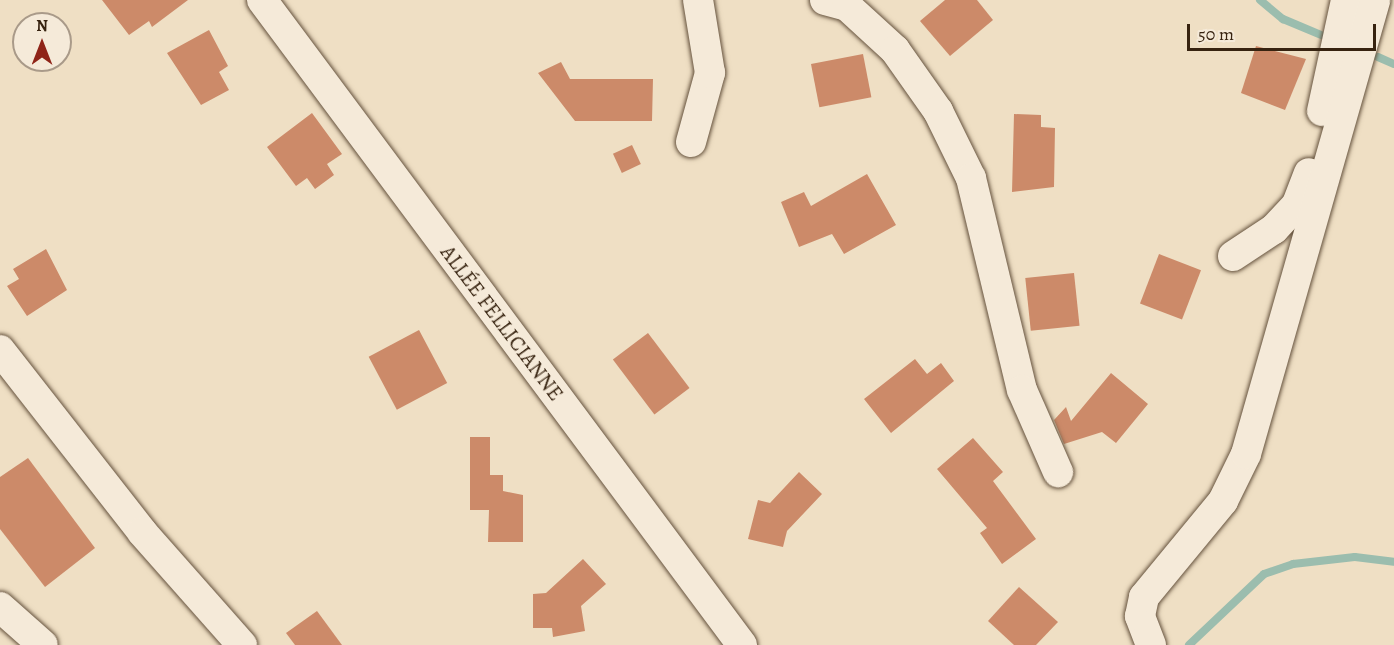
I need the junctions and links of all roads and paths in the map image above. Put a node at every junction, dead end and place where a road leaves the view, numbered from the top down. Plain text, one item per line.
1 (262, 0) edge
2 (698, 0) edge
3 (825, 0) edge
4 (1346, 0) edge
5 (1375, 0) edge
6 (691, 142) dead end
7 (1233, 256) dead end
8 (0, 350) edge
9 (1058, 472) dead end
10 (0, 608) edge
11 (43, 645) edge
12 (242, 645) edge
13 (742, 645) edge
14 (1151, 645) edge

1 - 13 street, ALLÉE FELLICIANNE
2 - 6 street
3 - 9 street
4 - 7 street
5 - 14 street
8 - 12 street
10 - 11 street

